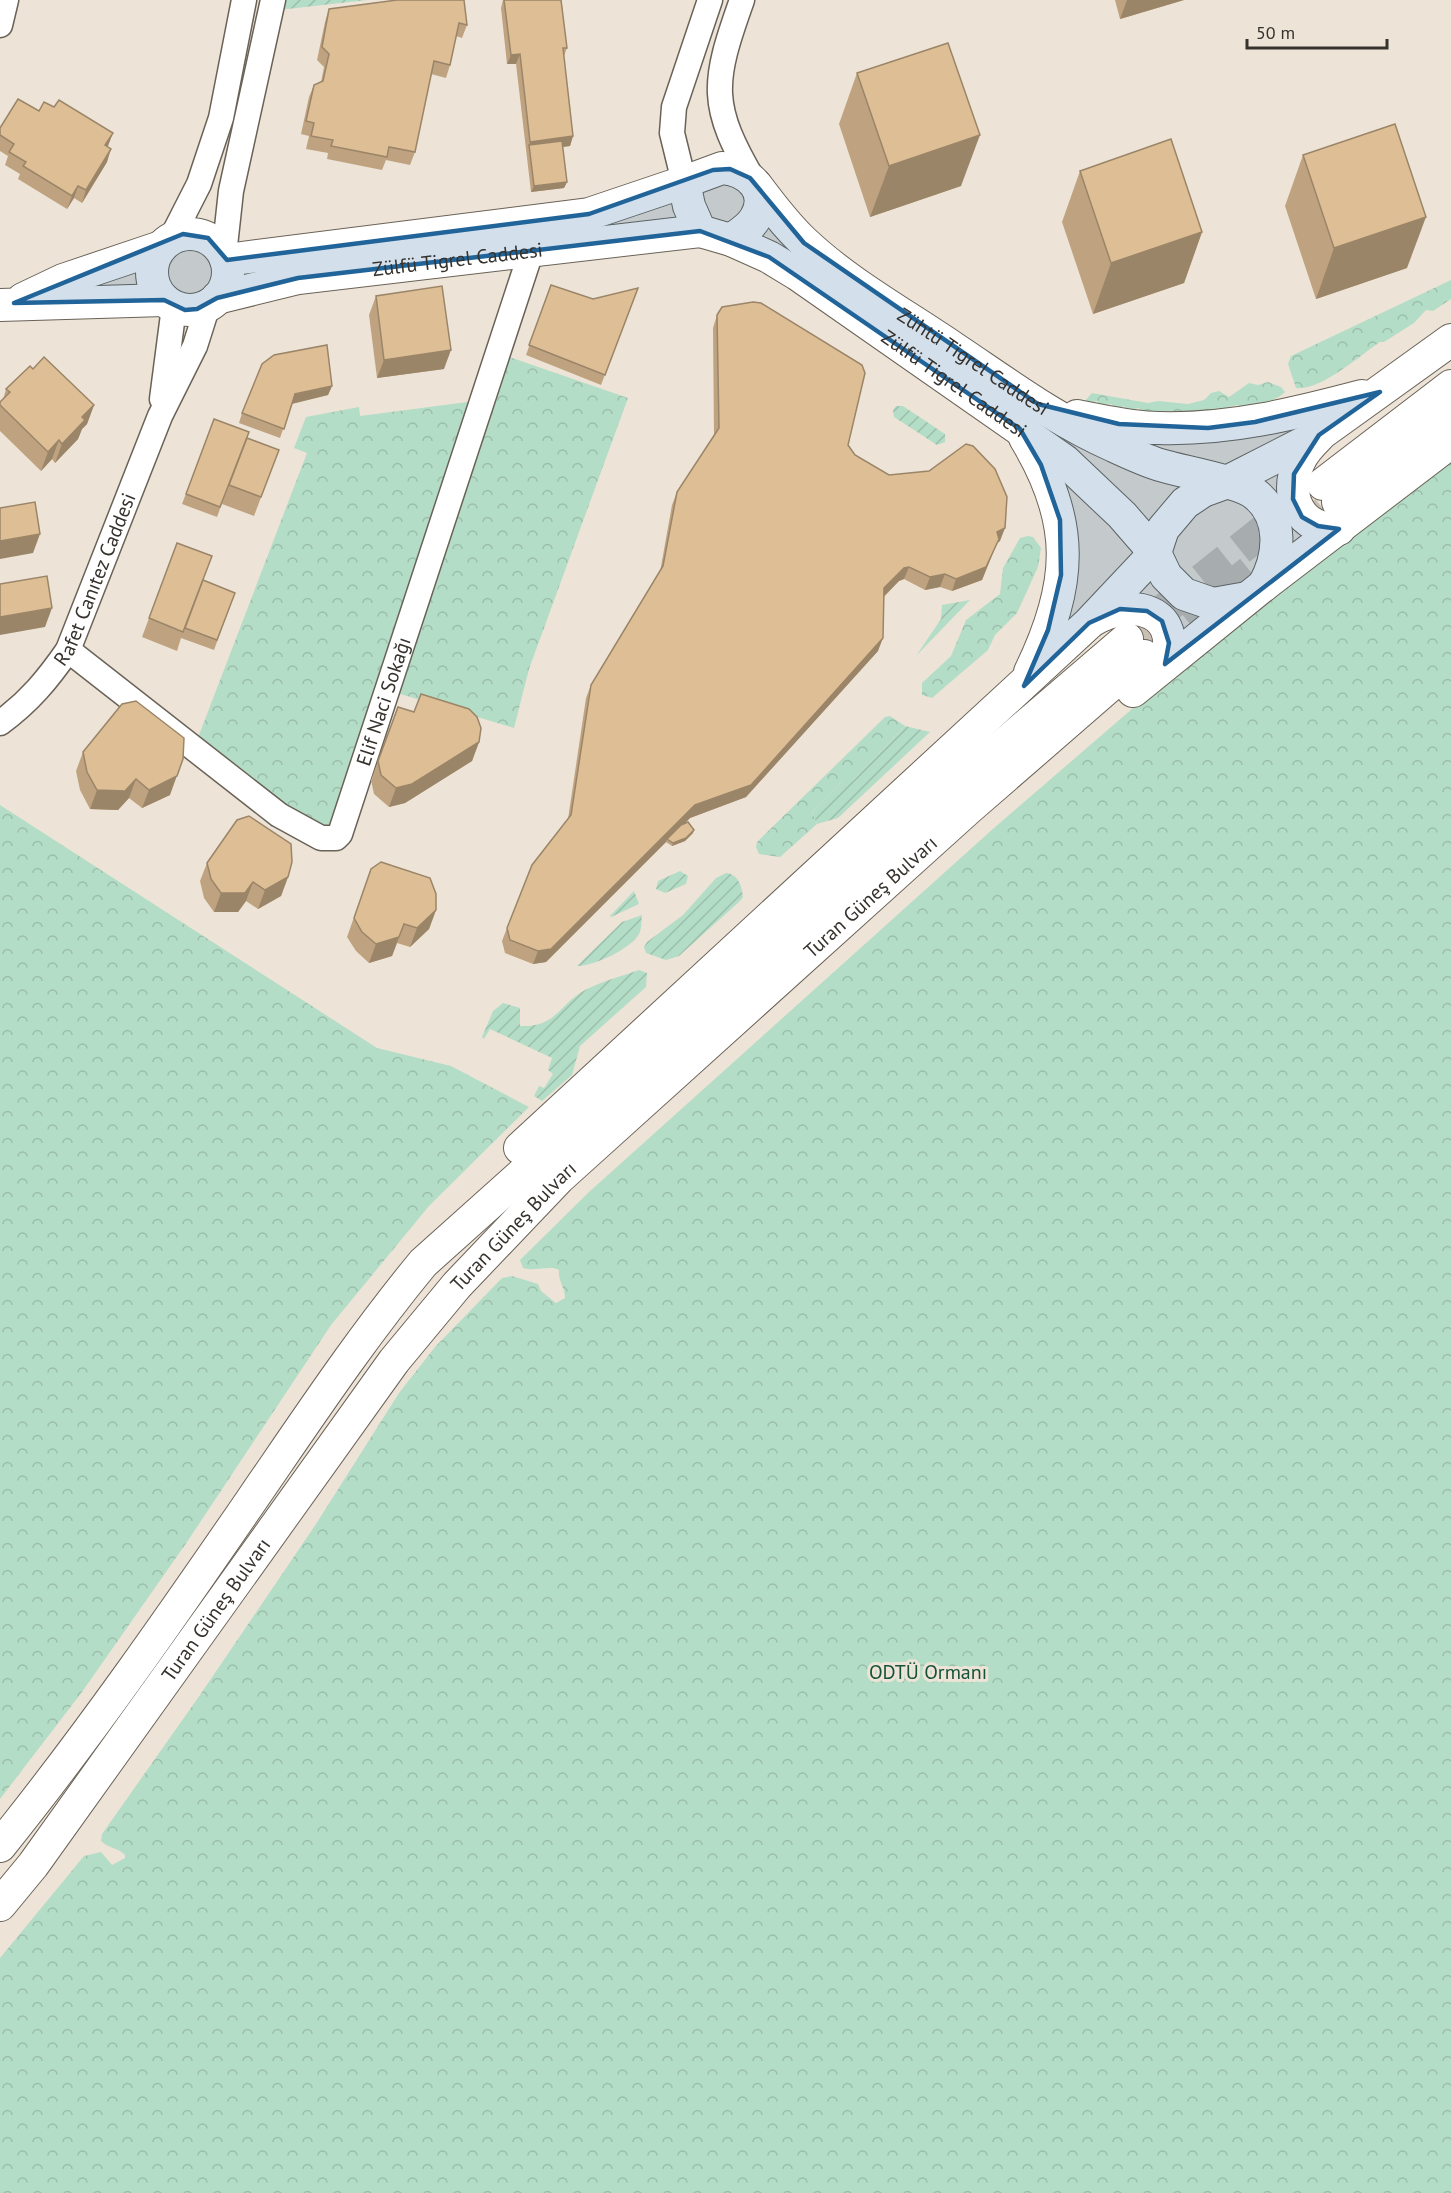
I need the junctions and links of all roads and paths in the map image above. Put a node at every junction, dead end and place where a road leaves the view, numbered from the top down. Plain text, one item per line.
1 (6, 0) edge
2 (244, 0) edge
3 (273, 0) edge
4 (710, 0) edge
5 (742, 0) edge
6 (0, 25) edge
7 (684, 182) junction
8 (756, 185) junction
9 (700, 231) junction
10 (731, 240) junction
11 (166, 243) junction
12 (532, 249) junction
13 (225, 257) junction
14 (213, 302) junction
15 (169, 303) junction
16 (7, 304) edge
17 (1451, 340) edge
18 (1451, 386) edge
19 (1380, 392) junction
20 (1038, 404) junction
21 (160, 416) junction
22 (1451, 416) edge
23 (1020, 429) junction
24 (1319, 435) junction
25 (1451, 442) edge
26 (1226, 483) junction
27 (1333, 505) junction
28 (1155, 553) junction
29 (1255, 591) junction
30 (1089, 623) junction
31 (68, 650) junction
32 (1146, 653) junction
33 (1024, 686) junction
34 (0, 723) edge
35 (423, 1263) junction
36 (0, 1846) edge
37 (0, 1905) edge

1 - 6 street
2 - 11 street
3 - 13 street
4 - 7 street
5 - 8 street
7 - 8 main road
7 - 9 main road
7 - 13 main road, Zülfü Tigrel Caddesi
8 - 10 main road
8 - 20 main road, Zühtü Tigrel Caddesi
9 - 10 main road
9 - 12 main road, Zülfü Tigrel Caddesi
10 - 23 main road, Zülfü Tigrel Caddesi
11 - 13 main road
11 - 15 main road
11 - 16 main road
12 - 14 main road, Zülfü Tigrel Caddesi
12 - 31 street, Elif Naci Sokağı
13 - 14 main road
14 - 15 main road
14 - 21 street, Rafet Canıtez Caddesi
15 - 16 main road
15 - 21 street, Rafet Canıtez Caddesi
17 - 19 main road
18 - 27 main road
19 - 20 main road
19 - 24 main road
20 - 26 main road, Zühtü Tigrel Caddesi
21 - 31 street, Rafet Canıtez Caddesi
22 - 27 main road
23 - 28 main road, Zülfü Tigrel Caddesi
23 - 33 main road
24 - 26 main road
24 - 27 main road
25 - 27 main road
26 - 28 main road
26 - 29 main road
27 - 29 main road
28 - 29 main road
28 - 30 main road
29 - 32 main road
30 - 32 main road
30 - 33 main road
31 - 34 street, Rafet Canıtez Caddesi
32 - 35 main road, Turan Güneş Bulvarı
32 - 37 main road, Turan Güneş Bulvarı
33 - 35 main road
35 - 36 main road, Turan Güneş Bulvarı

